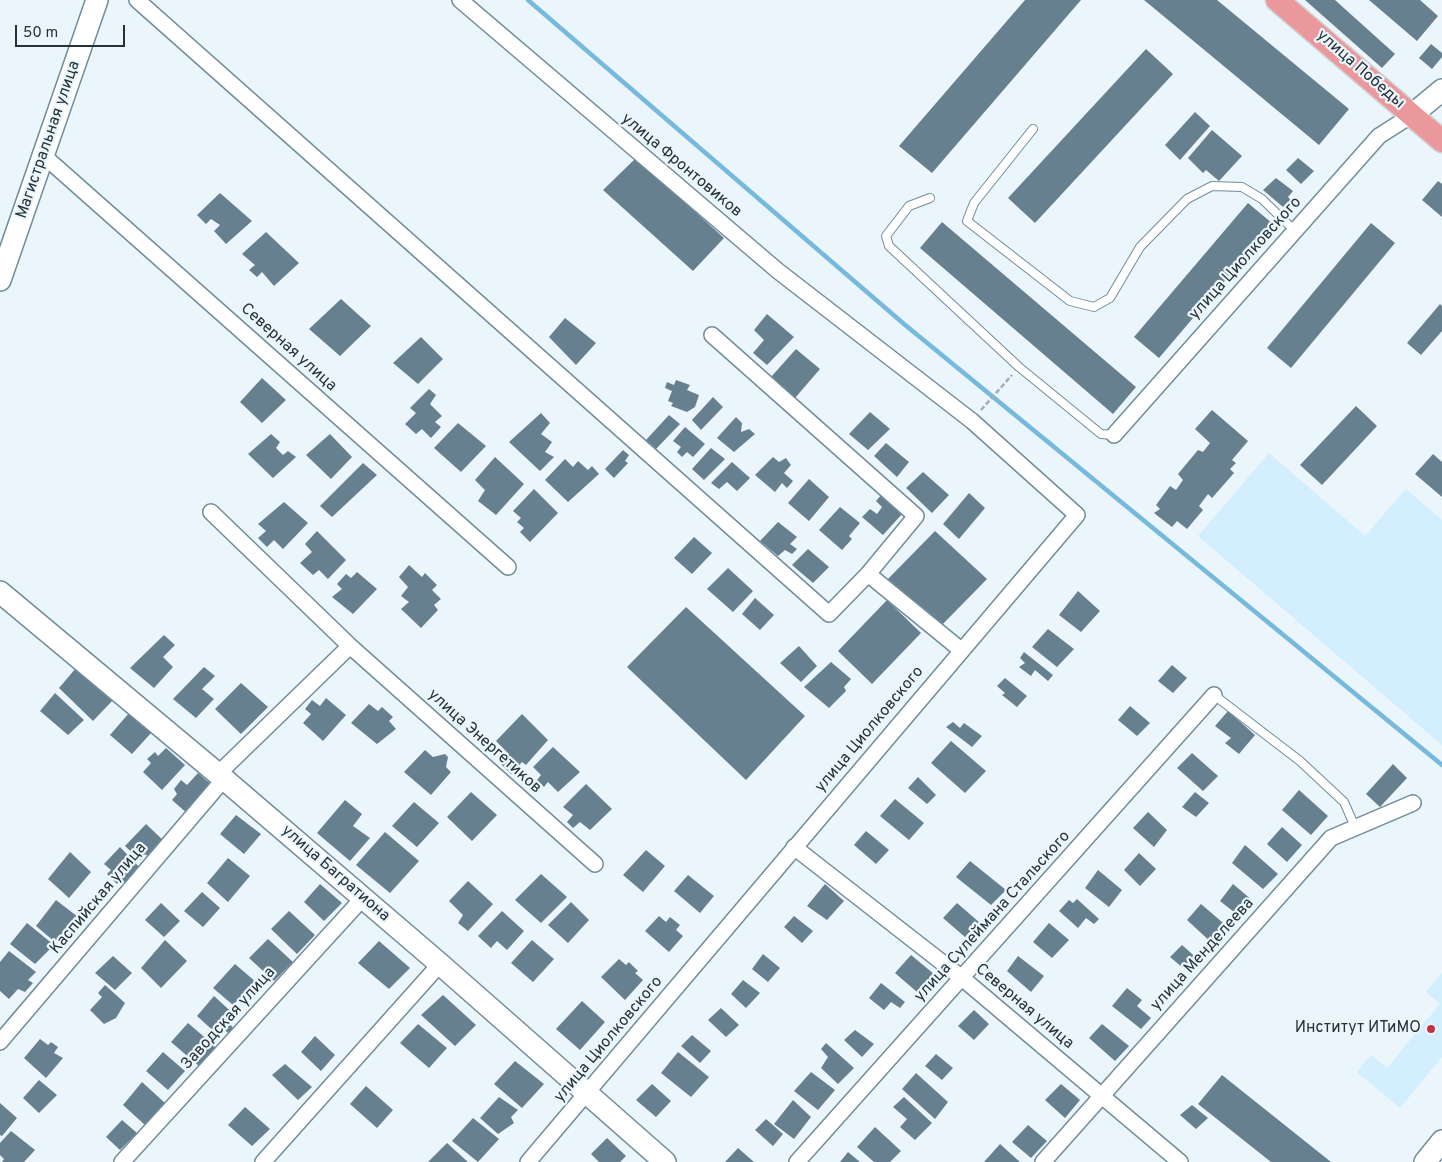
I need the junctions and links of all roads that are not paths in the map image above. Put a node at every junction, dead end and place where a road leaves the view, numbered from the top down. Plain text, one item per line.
1 (97, 0) edge
2 (137, 0) edge
3 (460, 0) edge
4 (1278, 0) edge
5 (1283, 0) edge
6 (1442, 90) edge
7 (1413, 114) junction
8 (1033, 129) dead end
9 (1442, 136) edge
10 (1442, 141) edge
11 (44, 156) junction
12 (930, 198) dead end
13 (1295, 231) junction
14 (0, 280) edge
15 (712, 335) dead end
16 (882, 354) joint
17 (1114, 435) joint
18 (211, 512) dead end
19 (508, 567) dead end
20 (868, 574) junction
21 (0, 592) edge
22 (350, 646) junction
23 (960, 650) junction
24 (1214, 695) joint
25 (221, 776) junction
26 (1412, 803) dead end
27 (1356, 829) junction
28 (794, 847) junction
29 (595, 864) dead end
30 (362, 899) junction
31 (440, 964) junction
32 (962, 978) junction
33 (0, 1042) edge
34 (587, 1094) junction
35 (1102, 1095) junction
36 (1442, 1141) edge
37 (122, 1162) edge
38 (263, 1162) edge
39 (528, 1162) edge
40 (665, 1162) edge
41 (797, 1162) edge
42 (1043, 1162) edge
43 (1180, 1162) edge
44 (1424, 1162) edge

1 - 11 street, Магистральная улица
2 - 20 street
3 - 16 street, улица Фронтовиков
4 - 7 main road, улица Победы
5 - 7 main road, улица Победы
6 - 7 street
7 - 9 main road, улица Победы
7 - 10 main road, улица Победы
7 - 13 street, улица Циолковского
8 - 13 lane
11 - 14 street, Магистральная улица
11 - 19 street, Северная улица
12 - 17 lane
13 - 17 street, улица Циолковского
15 - 20 street
16 - 23 street, улица Циолковского
18 - 22 street, улица Энергетиков
20 - 23 street
21 - 25 street, улица Багратиона
22 - 25 street
22 - 29 street, улица Энергетиков
23 - 28 street, улица Циолковского
24 - 27 lane
24 - 32 street, улица Сулеймана Стальского
25 - 30 street, улица Багратиона
25 - 33 street, Каспийская улица
26 - 27 street, улица Менделеева
27 - 35 street, улица Менделеева
28 - 32 street, Северная улица
28 - 34 street, улица Циолковского
30 - 31 street, улица Багратиона
30 - 37 street, Заводская улица
31 - 34 street, улица Багратиона
31 - 38 street
32 - 35 street, Северная улица
32 - 41 street, улица Сулеймана Стальского
34 - 39 street, улица Циолковского
34 - 40 street, улица Багратиона
35 - 42 street, улица Менделеева
35 - 43 street, Северная улица
36 - 44 street

